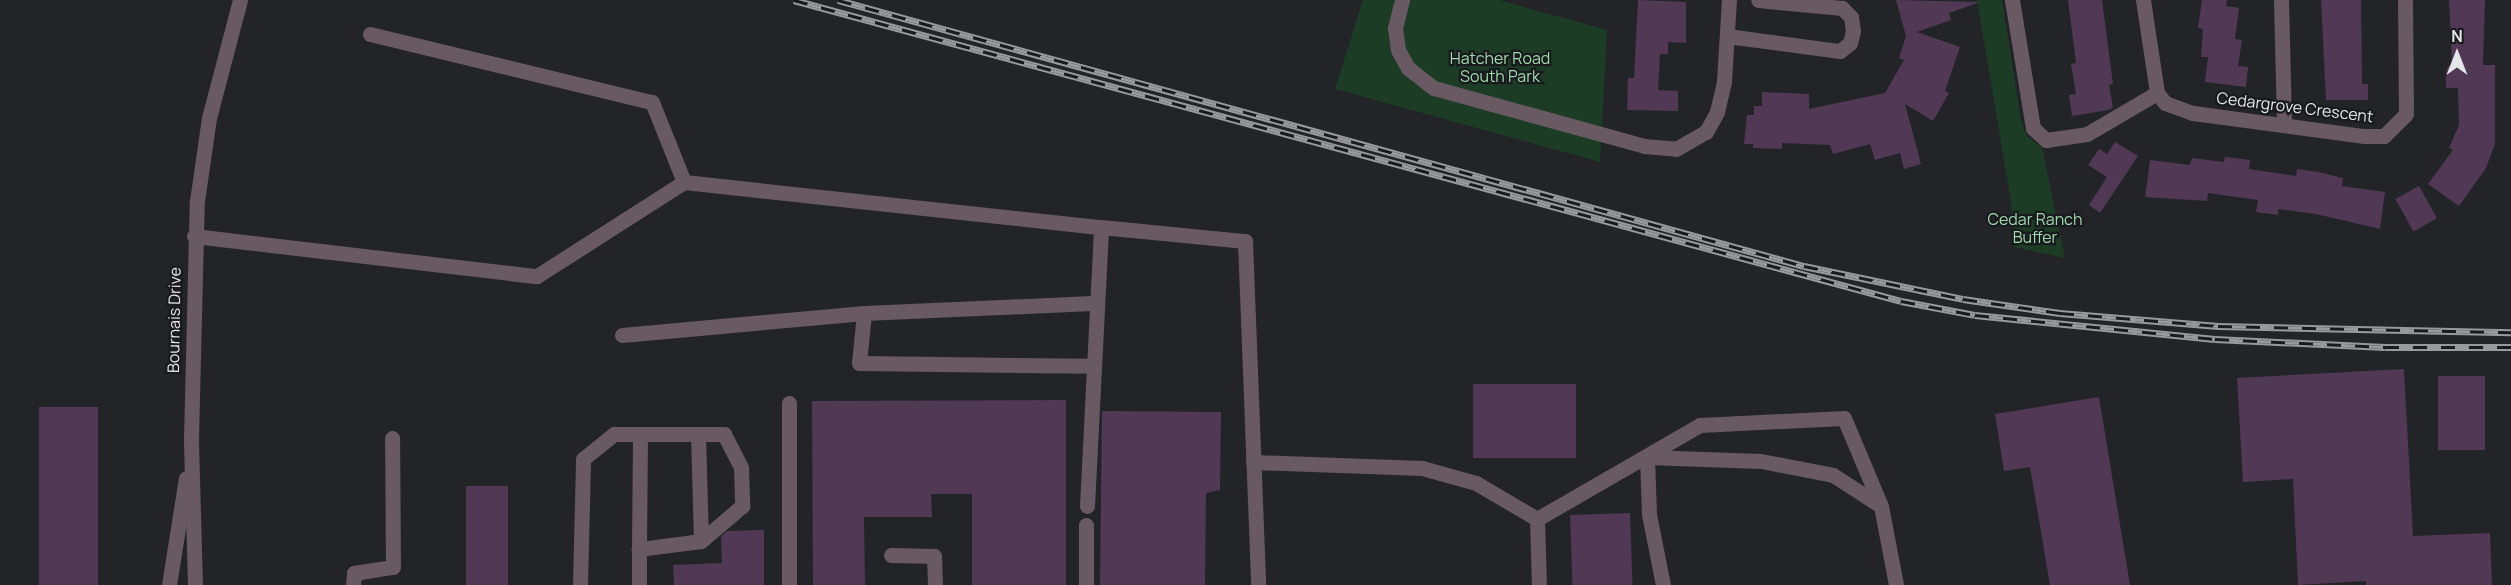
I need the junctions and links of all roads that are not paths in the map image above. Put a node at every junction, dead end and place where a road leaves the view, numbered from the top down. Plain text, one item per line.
1 (240, 0) edge
2 (1402, 0) edge
3 (1729, 0) edge
4 (1758, 0) edge
5 (2012, 0) edge
6 (2143, 0) edge
7 (2281, 0) edge
8 (2405, 0) edge
9 (370, 34) dead end
10 (1727, 36) junction
11 (2157, 93) junction
12 (2284, 124) junction
13 (684, 182) junction
14 (1101, 227) junction
15 (194, 236) junction
16 (1097, 303) junction
17 (864, 313) junction
18 (622, 335) dead end
19 (1092, 366) junction
20 (789, 403) dead end
21 (640, 434) junction
22 (698, 434) junction
23 (392, 438) dead end
24 (191, 439) junction
25 (1647, 457) junction
26 (1253, 462) junction
27 (1087, 506) dead end
28 (1881, 506) junction
29 (1537, 519) junction
30 (1086, 525) dead end
31 (700, 541) junction
32 (639, 549) junction
33 (891, 555) dead end
34 (169, 585) edge
35 (195, 585) edge
36 (353, 585) edge
37 (580, 585) edge
38 (639, 585) edge
39 (789, 585) edge
40 (935, 585) edge
41 (1086, 585) edge
42 (1258, 585) edge
43 (1539, 585) edge
44 (1663, 585) edge
45 (1896, 585) edge

1 - 15 street, Bournais Drive
2 - 10 street
3 - 10 street
4 - 10 street
5 - 11 street
6 - 11 street
7 - 12 street
8 - 12 street, Cedargrove Crescent
9 - 13 street
11 - 12 street, Cedargrove Crescent
13 - 14 street
13 - 15 street
14 - 16 street
14 - 26 street
15 - 24 street, Bournais Drive
16 - 17 street
16 - 19 street
17 - 18 street
17 - 19 street
19 - 27 street
20 - 39 street
21 - 22 street
21 - 32 street
21 - 37 street
22 - 31 street
22 - 31 street
23 - 36 street
24 - 34 street
24 - 35 street
25 - 28 street
25 - 28 street
25 - 29 street
25 - 44 street
26 - 29 street
26 - 42 street
28 - 45 street
29 - 43 street
30 - 41 street
31 - 32 street
32 - 38 street
33 - 40 street

